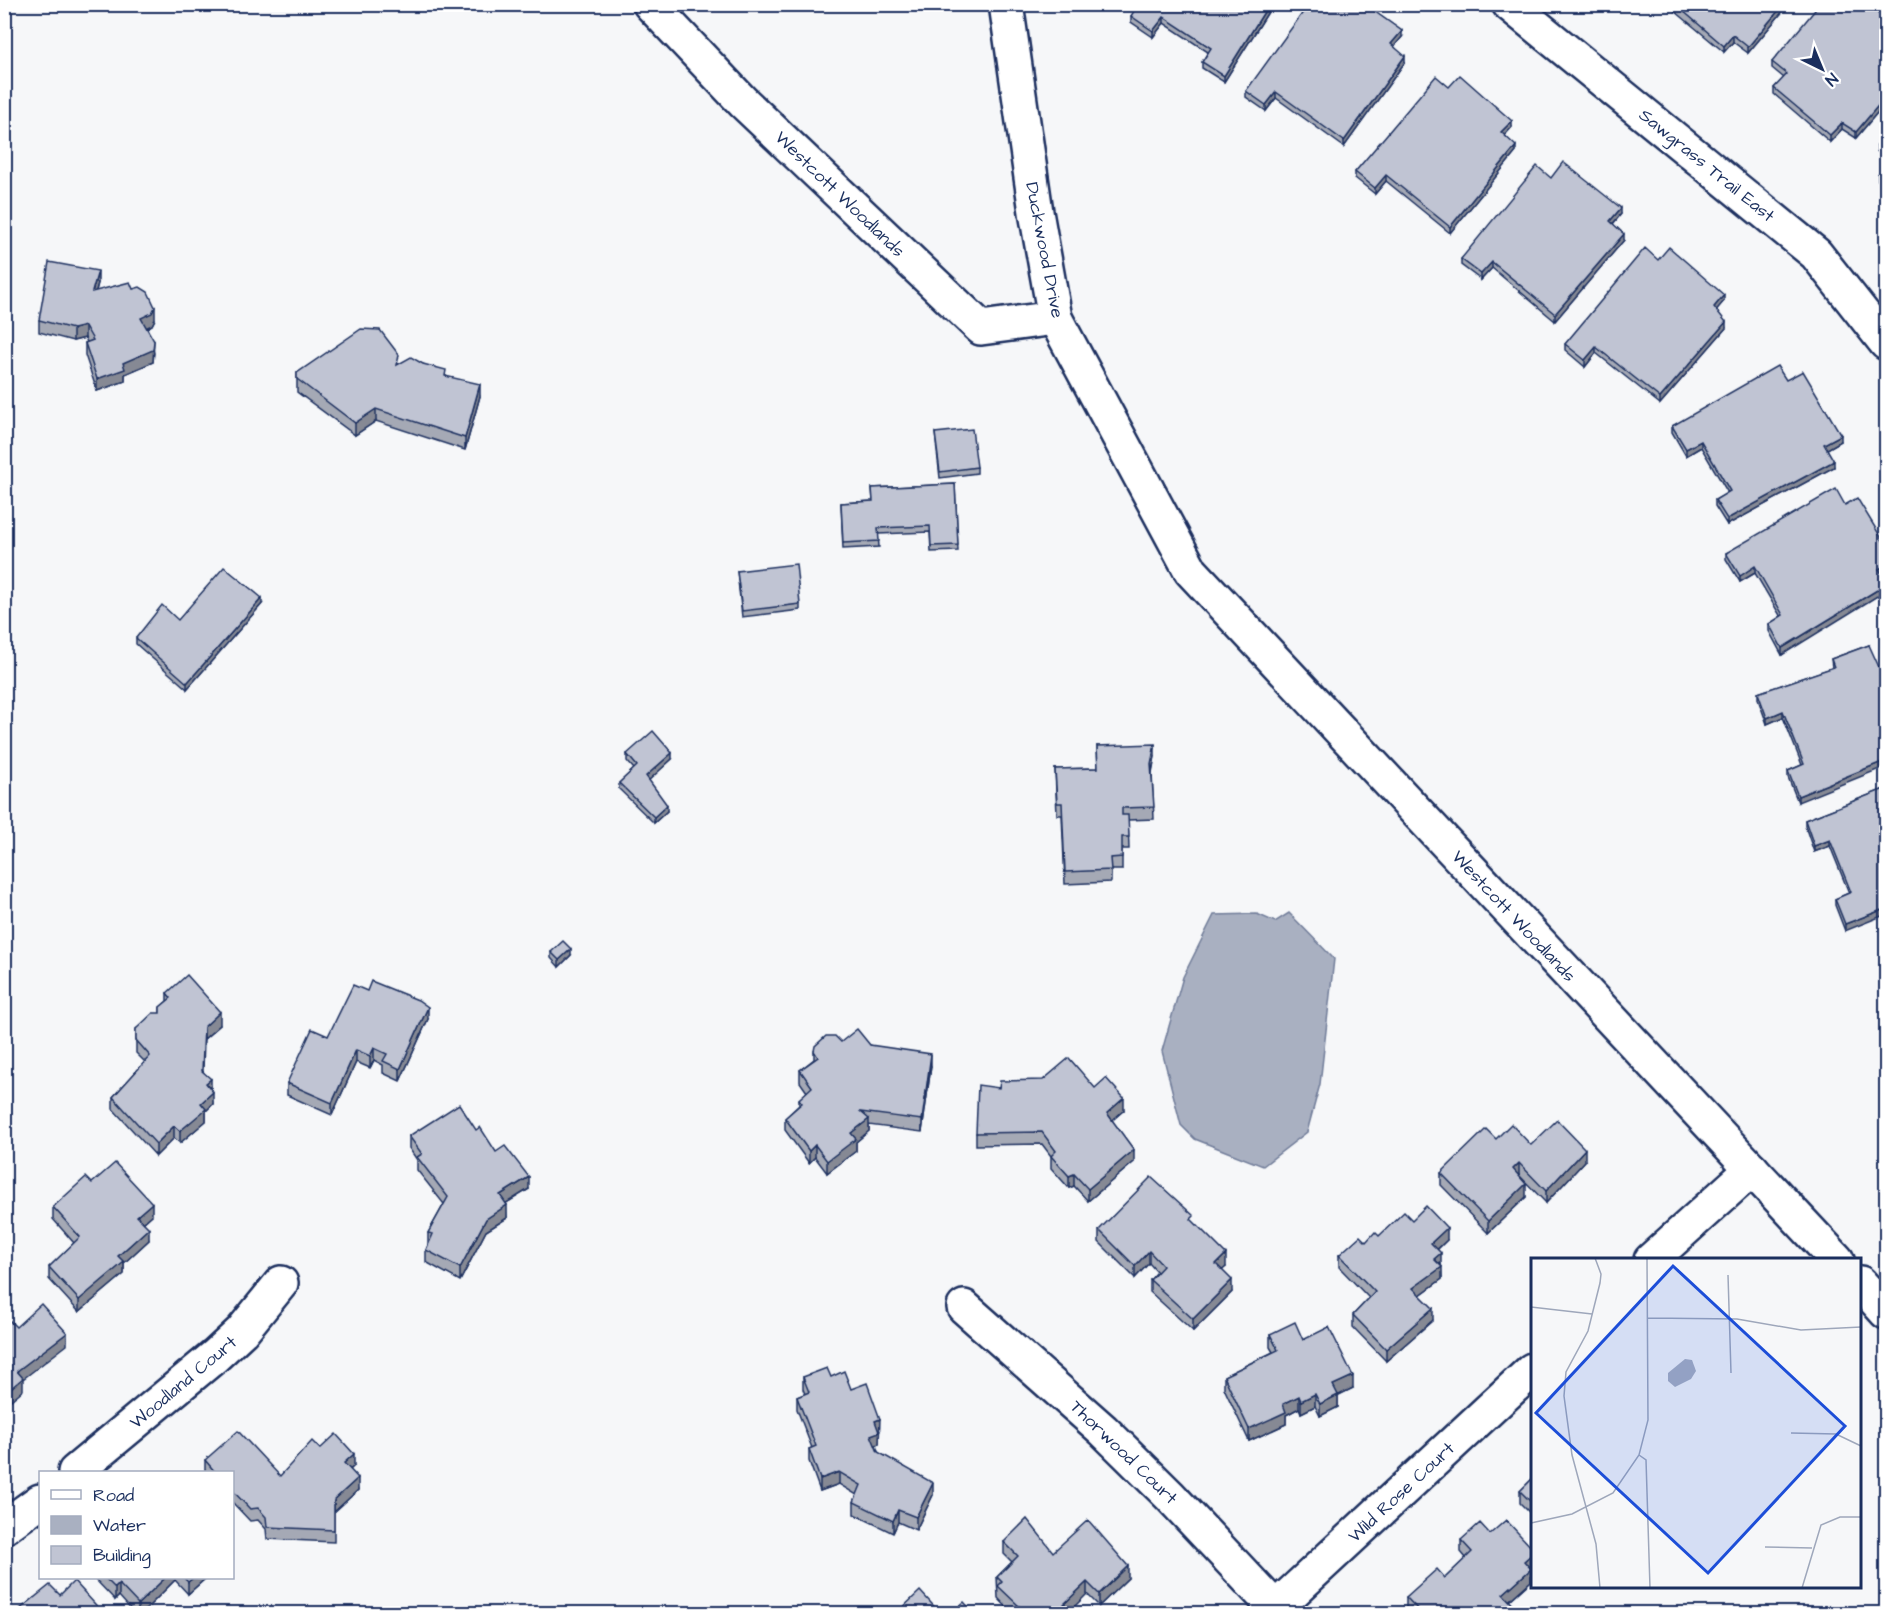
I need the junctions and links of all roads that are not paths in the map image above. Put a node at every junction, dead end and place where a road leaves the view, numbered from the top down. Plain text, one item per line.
1 (650, 4) edge
2 (1006, 4) edge
3 (1509, 4) edge
4 (1056, 318) junction
5 (1887, 343) edge
6 (1191, 571) joint
7 (1752, 1169) junction
8 (1653, 1258) edge
9 (1835, 1258) edge
10 (281, 1284) dead end
11 (1861, 1284) edge
12 (964, 1307) dead end
13 (1887, 1312) edge
14 (1531, 1372) edge
15 (77, 1471) edge
16 (39, 1502) edge
17 (4, 1527) edge
18 (1275, 1612) edge

1 - 4 street, Westcott Woodlands
2 - 4 street, Duckwood Drive
3 - 5 street, Sawgrass Trail East
4 - 6 street, Duckwood Drive
6 - 7 street, Westcott Woodlands
7 - 8 street
7 - 9 street, Westcott Woodlands
10 - 15 street, Woodland Court
11 - 13 street
12 - 18 street, Thorwood Court
14 - 18 street, Wild Rose Court
16 - 17 street

